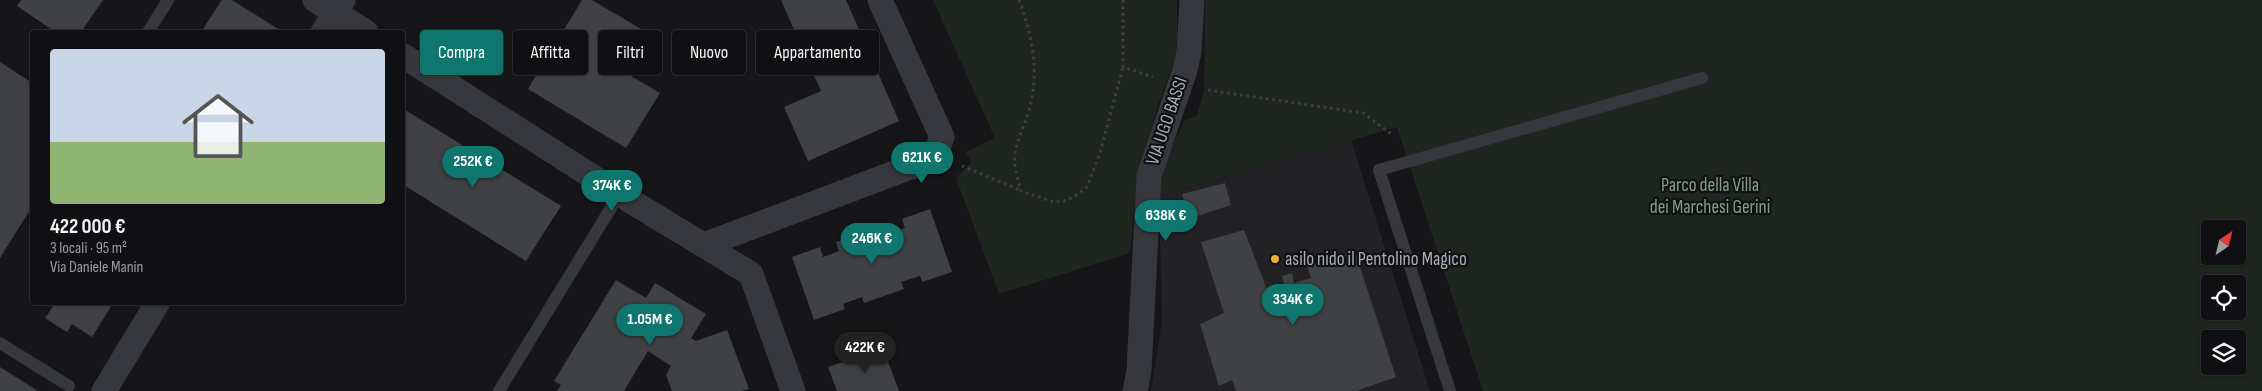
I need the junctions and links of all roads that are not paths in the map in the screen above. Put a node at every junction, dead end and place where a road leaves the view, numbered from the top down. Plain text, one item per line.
1 (168, 0) edge
2 (880, 0) edge
3 (1192, 0) edge
4 (329, 11) edge
5 (149, 30) edge
6 (362, 30) edge
7 (405, 57) edge
8 (1702, 78) dead end
9 (620, 193) junction
10 (704, 245) junction
11 (156, 305) edge
12 (0, 343) edge
13 (69, 386) dead end
14 (104, 391) edge
15 (499, 391) edge
16 (792, 391) edge
17 (1135, 391) edge
18 (1450, 391) edge

1 - 5 lane
2 - 10 street
3 - 17 street, VIA UGO BASSI
4 - 6 street
7 - 9 street
8 - 18 lane
9 - 10 street
9 - 15 lane
10 - 16 street
11 - 14 street
12 - 13 lane

